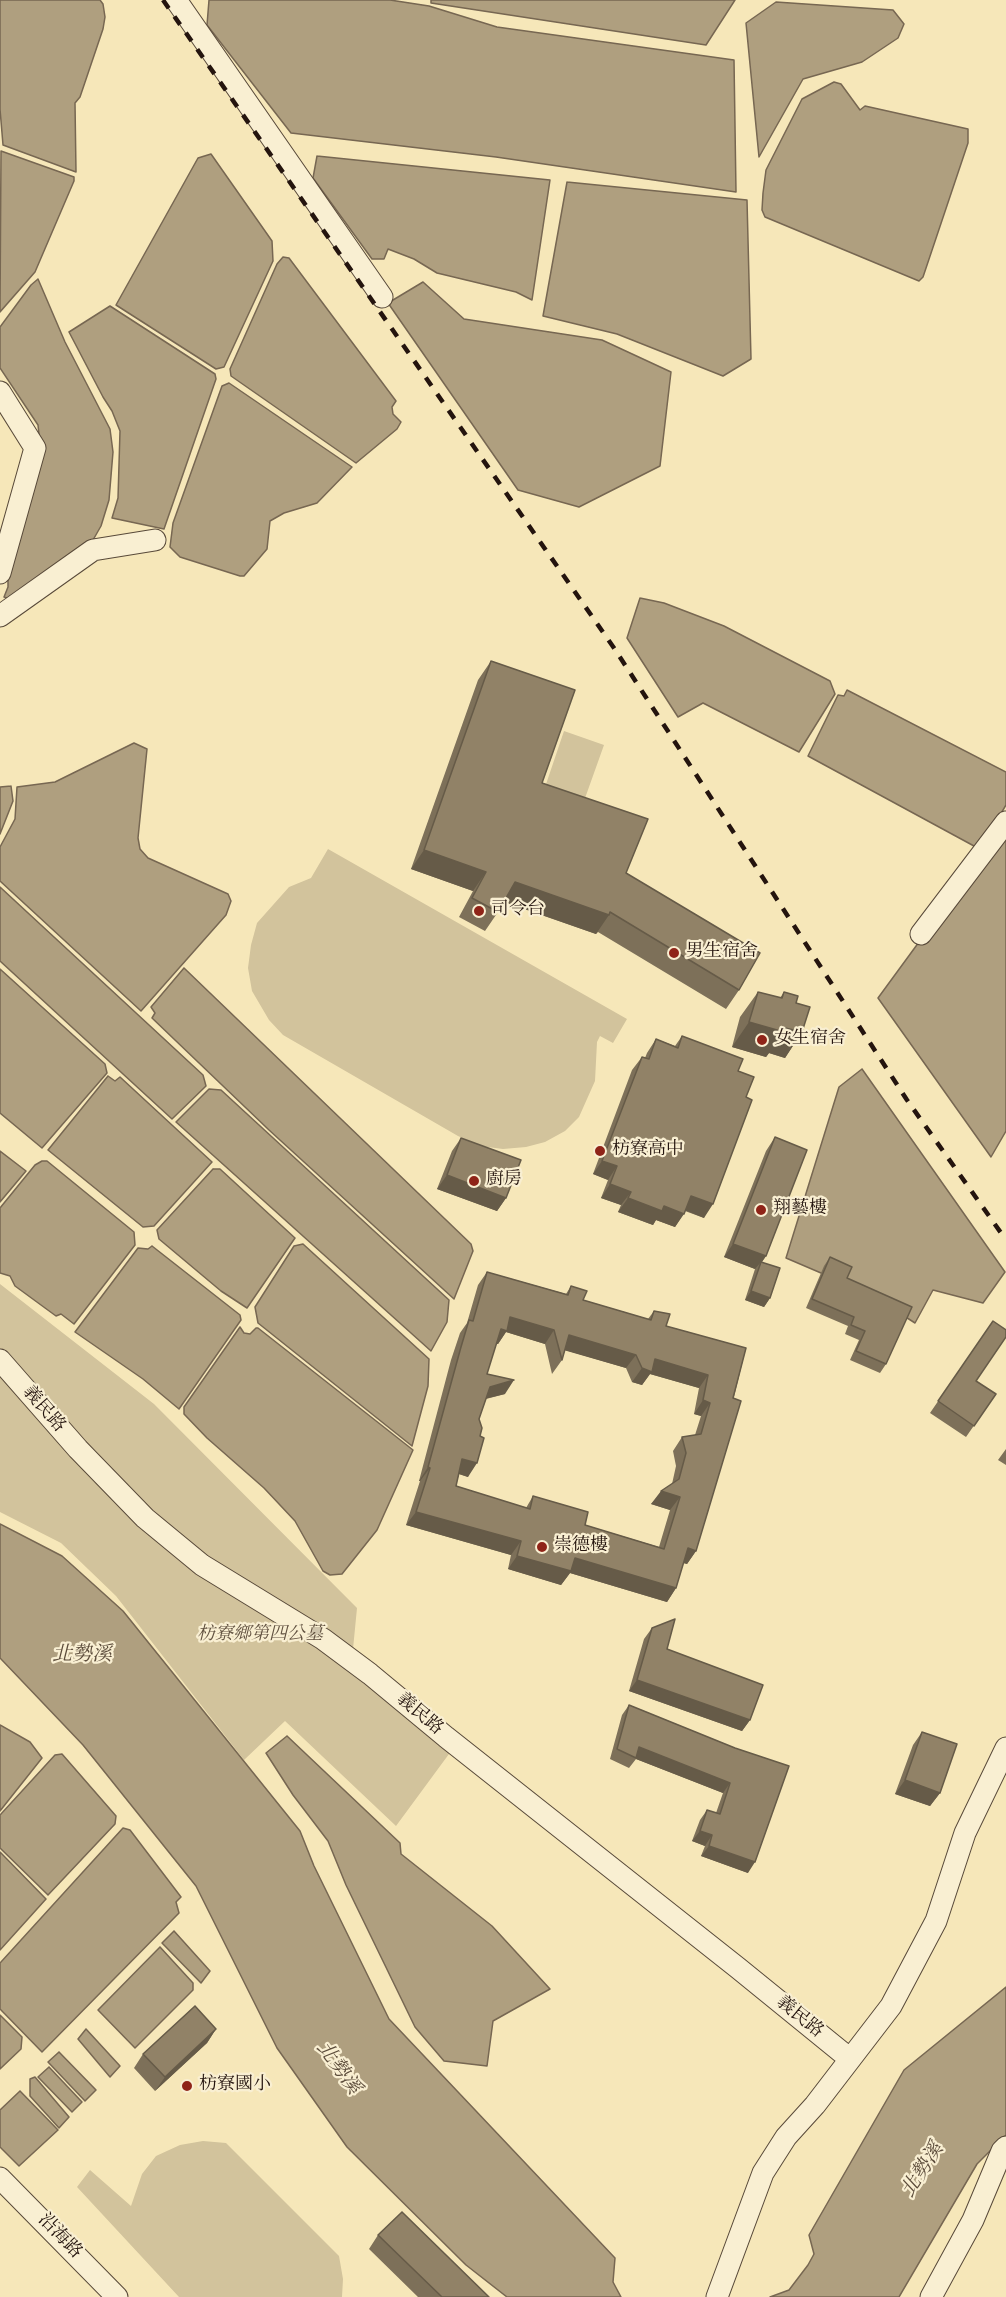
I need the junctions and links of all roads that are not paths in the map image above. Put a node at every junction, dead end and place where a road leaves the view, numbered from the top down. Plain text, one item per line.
1 (176, 0) edge
2 (382, 297) dead end
3 (0, 392) edge
4 (155, 540) dead end
5 (0, 573) edge
6 (0, 616) edge
7 (1006, 822) edge
8 (921, 934) dead end
9 (0, 1360) edge
10 (1006, 1748) edge
11 (850, 2059) junction
12 (1006, 2147) edge
13 (0, 2178) edge
14 (719, 2291) edge
15 (117, 2297) edge
16 (931, 2297) edge

1 - 2 street
3 - 5 street
4 - 6 street
7 - 8 street
9 - 11 street, 義民路
10 - 11 street
11 - 14 street
12 - 16 street
13 - 15 street, 沿海路

